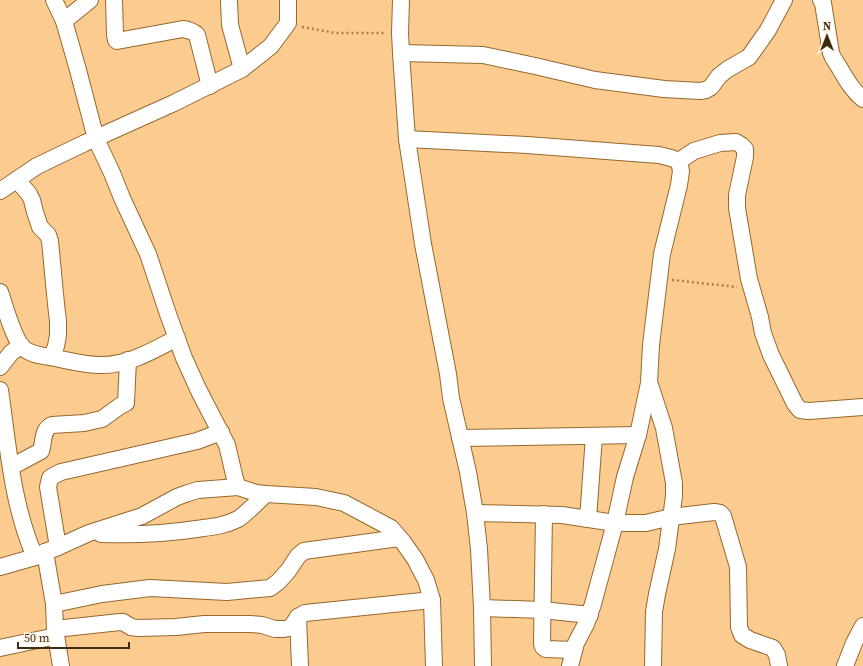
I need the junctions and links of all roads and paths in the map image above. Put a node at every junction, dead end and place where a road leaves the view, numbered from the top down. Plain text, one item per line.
1 (54, 0) edge
2 (90, 0) edge
3 (114, 0) edge
4 (229, 0) edge
5 (288, 0) edge
6 (401, 0) edge
7 (784, 0) edge
8 (821, 0) edge
9 (64, 21) junction
10 (288, 23) junction
11 (400, 33) junction
12 (401, 53) junction
13 (242, 69) junction
14 (210, 86) junction
15 (863, 99) edge
16 (96, 139) junction
17 (407, 139) junction
18 (679, 162) junction
19 (5, 185) edge
20 (658, 278) junction
21 (751, 288) junction
22 (0, 292) edge
23 (177, 338) junction
24 (21, 345) junction
25 (52, 357) junction
26 (128, 360) junction
27 (1, 364) edge
28 (649, 383) junction
29 (0, 390) edge
30 (863, 407) edge
31 (220, 432) junction
32 (638, 435) junction
33 (594, 436) junction
34 (460, 438) junction
35 (11, 467) junction
36 (238, 487) junction
37 (266, 494) junction
38 (475, 513) junction
39 (544, 514) junction
40 (671, 517) junction
41 (588, 519) junction
42 (615, 523) junction
43 (89, 533) junction
44 (399, 538) junction
45 (46, 552) junction
46 (0, 567) edge
47 (432, 600) junction
48 (54, 604) junction
49 (482, 608) junction
50 (542, 610) junction
51 (590, 615) junction
52 (298, 617) junction
53 (863, 626) edge
54 (56, 632) junction
55 (0, 648) edge
56 (574, 650) junction
57 (61, 666) edge
58 (300, 666) edge
59 (434, 666) edge
60 (483, 666) edge
61 (570, 666) edge
62 (653, 666) edge
63 (779, 666) edge
64 (845, 666) edge

1 - 9 street
2 - 9 street
3 - 14 street
4 - 13 street
5 - 10 street
6 - 11 street
7 - 12 street
8 - 15 street
9 - 16 street
10 - 11 path
10 - 13 street
11 - 12 street
12 - 17 street
13 - 14 street
14 - 16 street
16 - 19 street
16 - 23 street
17 - 18 street
17 - 34 street
18 - 20 street
18 - 21 street
19 - 25 street
20 - 21 path
20 - 28 street
21 - 30 street
22 - 24 street
23 - 26 street
23 - 31 street
24 - 25 street
24 - 27 street
25 - 26 street
26 - 35 street
28 - 32 street
28 - 40 street
29 - 35 street
31 - 36 street
31 - 45 street
32 - 33 street
32 - 42 street
33 - 34 street
33 - 41 street
34 - 38 street
35 - 45 street
36 - 37 street
36 - 43 street
37 - 43 street
37 - 44 street
38 - 39 street
38 - 49 street
39 - 41 street
39 - 50 street
40 - 42 street
40 - 62 street
40 - 63 street
41 - 42 street
42 - 51 street
43 - 45 street
44 - 47 street
44 - 48 street
45 - 46 street
45 - 48 street
47 - 52 street
47 - 59 street
48 - 54 street
49 - 50 street
49 - 60 street
50 - 51 street
50 - 56 street
51 - 56 street
52 - 54 street
52 - 58 street
53 - 64 street
54 - 55 street
54 - 57 street
56 - 61 street

